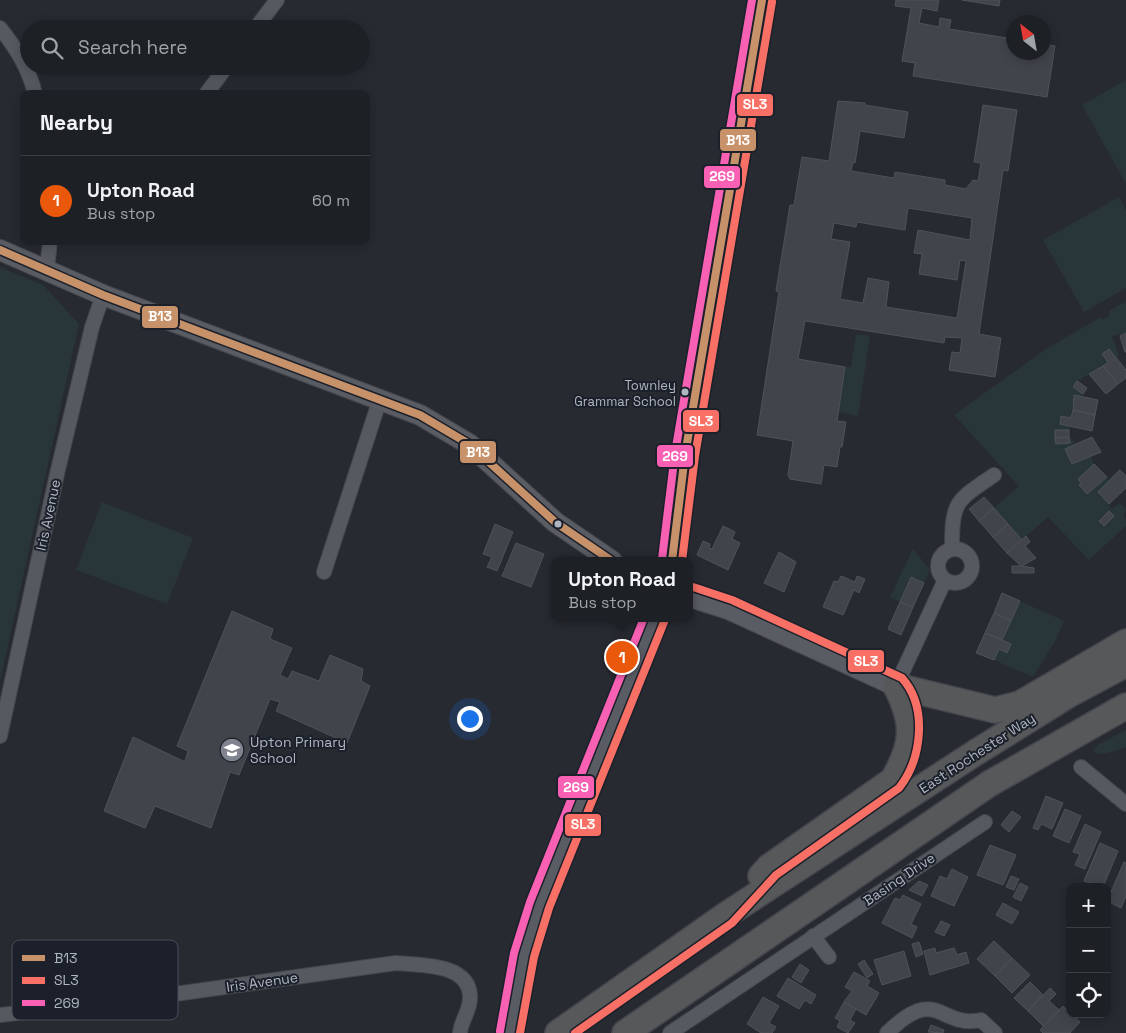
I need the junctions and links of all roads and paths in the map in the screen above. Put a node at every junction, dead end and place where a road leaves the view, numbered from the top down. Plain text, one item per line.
1 (277, 0) edge
2 (762, 0) edge
3 (262, 20) edge
4 (0, 28) edge
5 (20, 55) edge
6 (29, 75) edge
7 (220, 75) edge
8 (34, 90) edge
9 (209, 90) edge
10 (50, 245) edge
11 (0, 250) edge
12 (47, 269) junction
13 (103, 296) junction
14 (380, 399) junction
15 (994, 475) dead end
16 (952, 548) junction
17 (606, 557) edge
18 (673, 557) edge
19 (324, 572) dead end
20 (945, 580) junction
21 (693, 598) edge
22 (653, 622) edge
23 (1126, 642) edge
24 (1126, 664) edge
25 (896, 686) junction
26 (1126, 706) edge
27 (0, 736) edge
28 (1081, 767) dead end
29 (1126, 804) edge
30 (985, 822) dead end
31 (726, 915) junction
32 (813, 936) junction
33 (829, 957) dead end
34 (178, 994) edge
35 (460, 1033) edge
36 (510, 1033) edge
37 (558, 1033) edge
38 (625, 1033) edge
39 (670, 1033) edge
40 (887, 1033) edge
41 (995, 1033) edge

1 - 3 street
2 - 18 street
4 - 5 street
6 - 8 street
7 - 9 street
10 - 12 street
11 - 12 street
12 - 13 street
13 - 14 street
13 - 27 street, Iris Avenue
14 - 17 street
14 - 19 street
15 - 16 street
16 - 20 street
16 - 20 street
20 - 25 street
21 - 25 street
22 - 36 street
23 - 25 highway
24 - 31 highway, East Rochester Way
25 - 31 highway
26 - 38 highway
28 - 29 street
30 - 32 street, Basing Drive
31 - 37 highway, East Rochester Way
32 - 33 street
32 - 39 street, Basing Drive
34 - 35 street, Iris Avenue
40 - 41 street

